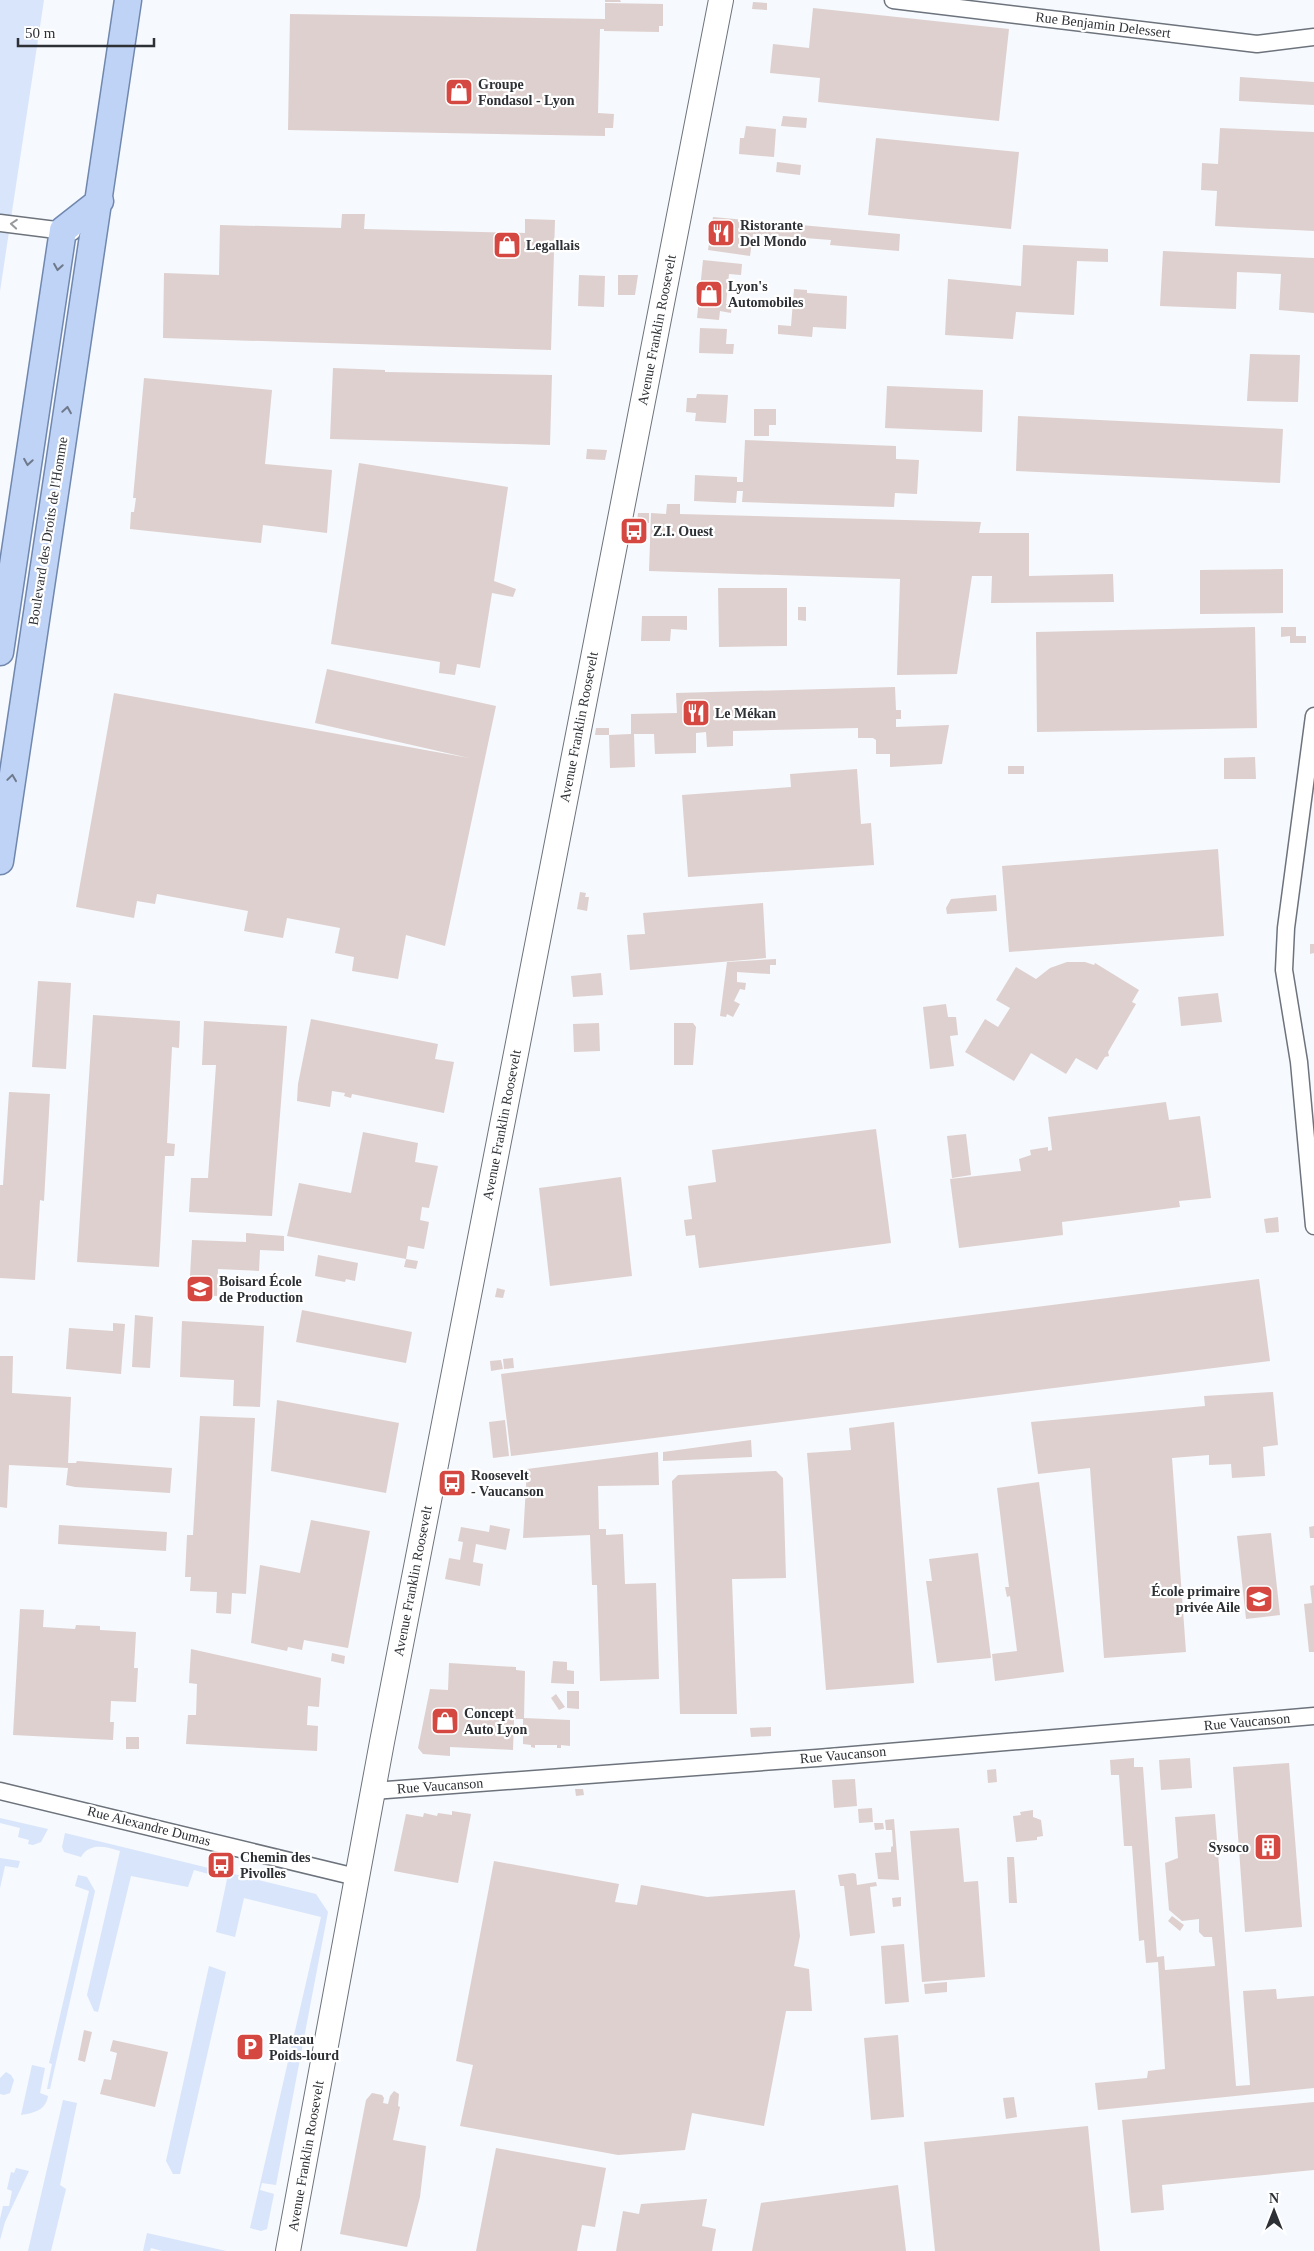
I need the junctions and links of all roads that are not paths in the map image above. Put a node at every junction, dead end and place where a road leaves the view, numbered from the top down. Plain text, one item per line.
1 (128, 0) edge
2 (721, 0) edge
3 (893, 0) edge
4 (1314, 37) edge
5 (100, 201) junction
6 (0, 223) edge
7 (63, 230) junction
8 (94, 235) junction
9 (0, 652) edge
10 (1314, 716) edge
11 (0, 861) edge
12 (1314, 1226) edge
13 (1314, 1716) edge
14 (0, 1791) edge
15 (373, 1791) junction
16 (356, 1877) junction
17 (288, 2251) edge

1 - 5 main road, Boulevard des Droits de l'Homme
2 - 15 street, Avenue Franklin Roosevelt
3 - 4 street, Rue Benjamin Delessert
5 - 7 main road
5 - 8 main road, Boulevard des Droits de l'Homme
7 -> 6 street
7 - 8 street
7 -> 9 main road, Boulevard des Droits de l'Homme
11 -> 8 main road, Boulevard des Droits de l'Homme
10 - 12 street
13 - 15 street, Rue Vaucanson
14 - 16 street, Rue Alexandre Dumas
15 - 16 street, Avenue Franklin Roosevelt
16 - 17 street, Avenue Franklin Roosevelt

